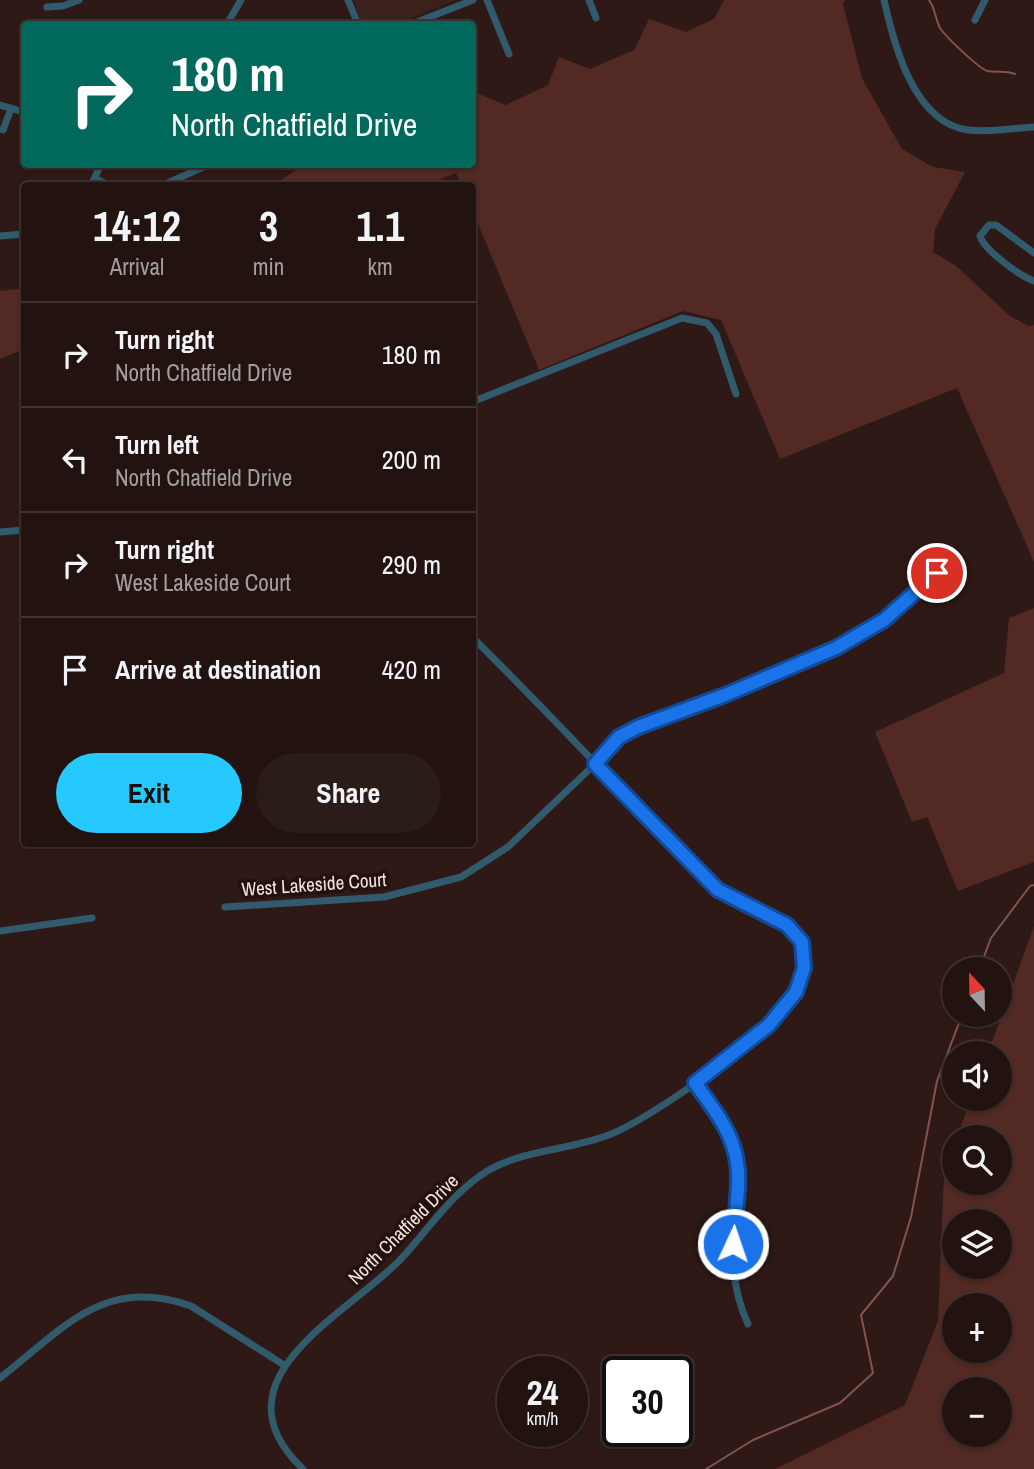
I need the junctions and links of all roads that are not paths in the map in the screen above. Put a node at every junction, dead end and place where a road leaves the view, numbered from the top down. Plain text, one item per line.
1 (79, 0) edge
2 (241, 0) edge
3 (348, 0) edge
4 (473, 0) edge
5 (487, 0) edge
6 (589, 0) edge
7 (884, 0) edge
8 (985, 0) edge
9 (47, 8) dead end
10 (596, 18) dead end
11 (975, 20) dead end
12 (228, 21) edge
13 (357, 21) edge
14 (420, 21) edge
15 (509, 54) dead end
16 (0, 105) edge
17 (11, 109) junction
18 (21, 111) edge
19 (1034, 127) edge
20 (2, 130) dead end
21 (201, 168) edge
22 (170, 182) edge
23 (21, 233) edge
24 (0, 236) edge
25 (1034, 253) edge
26 (1034, 281) edge
27 (736, 394) dead end
28 (476, 400) edge
29 (21, 530) edge
30 (0, 532) edge
31 (937, 573) dead end
32 (476, 641) edge
33 (595, 764) junction
34 (225, 906) dead end
35 (92, 918) dead end
36 (0, 931) edge
37 (695, 1083) junction
38 (748, 1324) dead end
39 (284, 1365) junction
40 (0, 1378) edge
41 (303, 1469) edge

1 - 9 street
2 - 12 street
3 - 13 street
4 - 14 street
5 - 15 street
6 - 10 street
7 - 19 street
8 - 11 street
16 - 17 street
17 - 18 street
17 - 20 street
21 - 22 street
23 - 24 street
25 - 26 street
27 - 28 street
29 - 30 street
31 - 33 street, West Lakeside Court
32 - 33 street, North Chatfield Drive
33 - 34 street, West Lakeside Court
33 - 37 street, North Chatfield Drive
35 - 36 street
37 - 38 street
37 - 39 street, North Chatfield Drive
39 - 40 street
39 - 41 street, North Chatfield Drive

